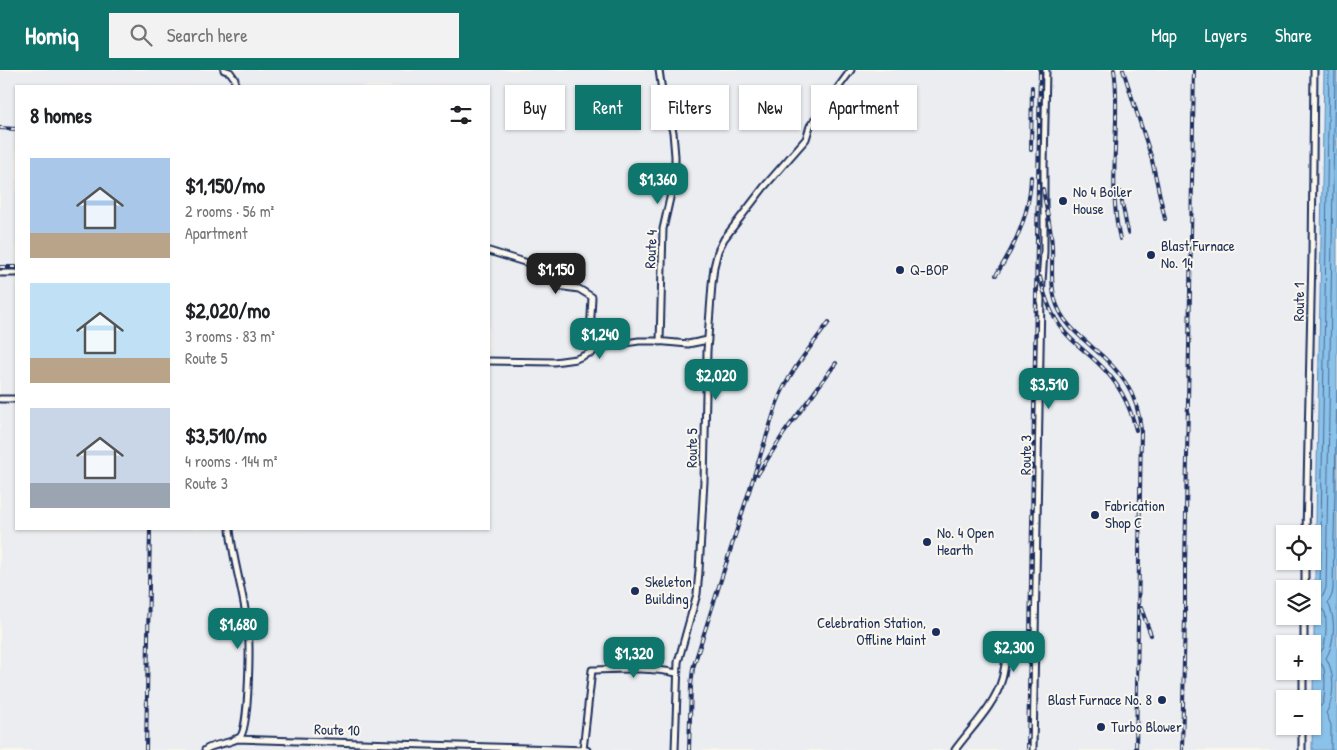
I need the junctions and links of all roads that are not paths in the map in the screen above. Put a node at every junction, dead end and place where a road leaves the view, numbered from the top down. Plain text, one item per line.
1 (224, 70) edge
2 (659, 70) edge
3 (851, 70) edge
4 (1046, 70) edge
5 (1314, 70) edge
6 (234, 85) edge
7 (490, 251) edge
8 (0, 273) edge
9 (15, 274) edge
10 (708, 340) junction
11 (660, 342) junction
12 (592, 353) junction
13 (490, 361) edge
14 (0, 399) edge
15 (15, 399) edge
16 (1306, 525) edge
17 (230, 531) edge
18 (1034, 641) junction
19 (677, 673) junction
20 (1302, 735) edge
21 (235, 739) junction
22 (205, 750) edge
23 (585, 750) edge
24 (675, 750) edge
25 (956, 750) edge
26 (1033, 750) edge
27 (1302, 750) edge

1 - 6 street
2 - 11 street, Route 4
3 - 10 street, Route 5
4 - 18 street, Route 3
5 - 16 street, Route 1
7 - 12 street
8 - 9 street
10 - 11 street
10 - 19 street, Route 5
11 - 12 street
12 - 13 street
14 - 15 street
17 - 21 street
18 - 25 street
18 - 26 street, Route 3
19 - 23 street
19 - 24 street, Route 5
20 - 27 street
21 - 22 street
21 - 23 street, Route 10

